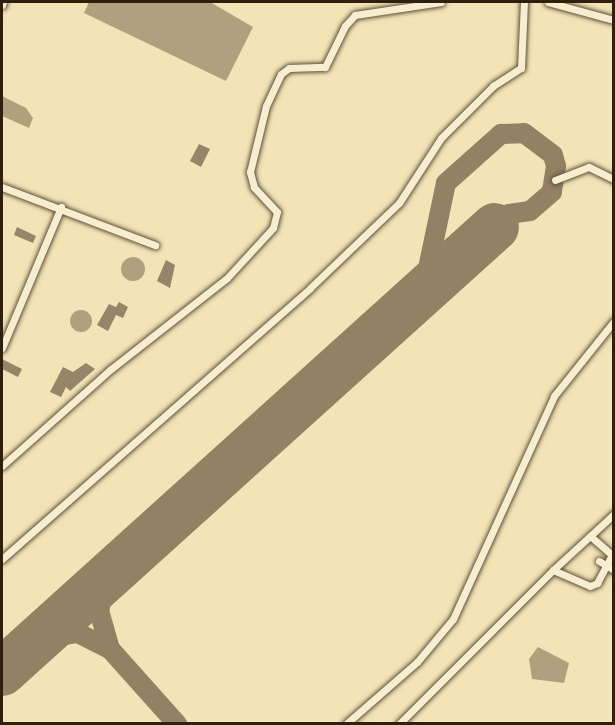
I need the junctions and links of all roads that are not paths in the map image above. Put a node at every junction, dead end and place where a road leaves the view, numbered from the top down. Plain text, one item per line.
1 (441, 2) edge
2 (524, 2) edge
3 (549, 2) edge
4 (614, 20) edge
5 (614, 178) edge
6 (555, 180) dead end
7 (2, 187) edge
8 (61, 207) junction
9 (155, 245) dead end
10 (614, 321) edge
11 (2, 348) edge
12 (2, 466) edge
13 (614, 514) edge
14 (590, 536) junction
15 (613, 554) edge
16 (2, 559) edge
17 (598, 561) dead end
18 (610, 568) edge
19 (553, 570) junction
20 (346, 723) edge
21 (399, 723) edge

1 - 12 street
2 - 16 street
3 - 4 street
5 - 6 street
7 - 8 street
8 - 9 street
8 - 11 street
10 - 20 street
13 - 14 street
14 - 15 street
14 - 19 street
15 - 18 street
17 - 18 street
18 - 19 street
19 - 21 street

